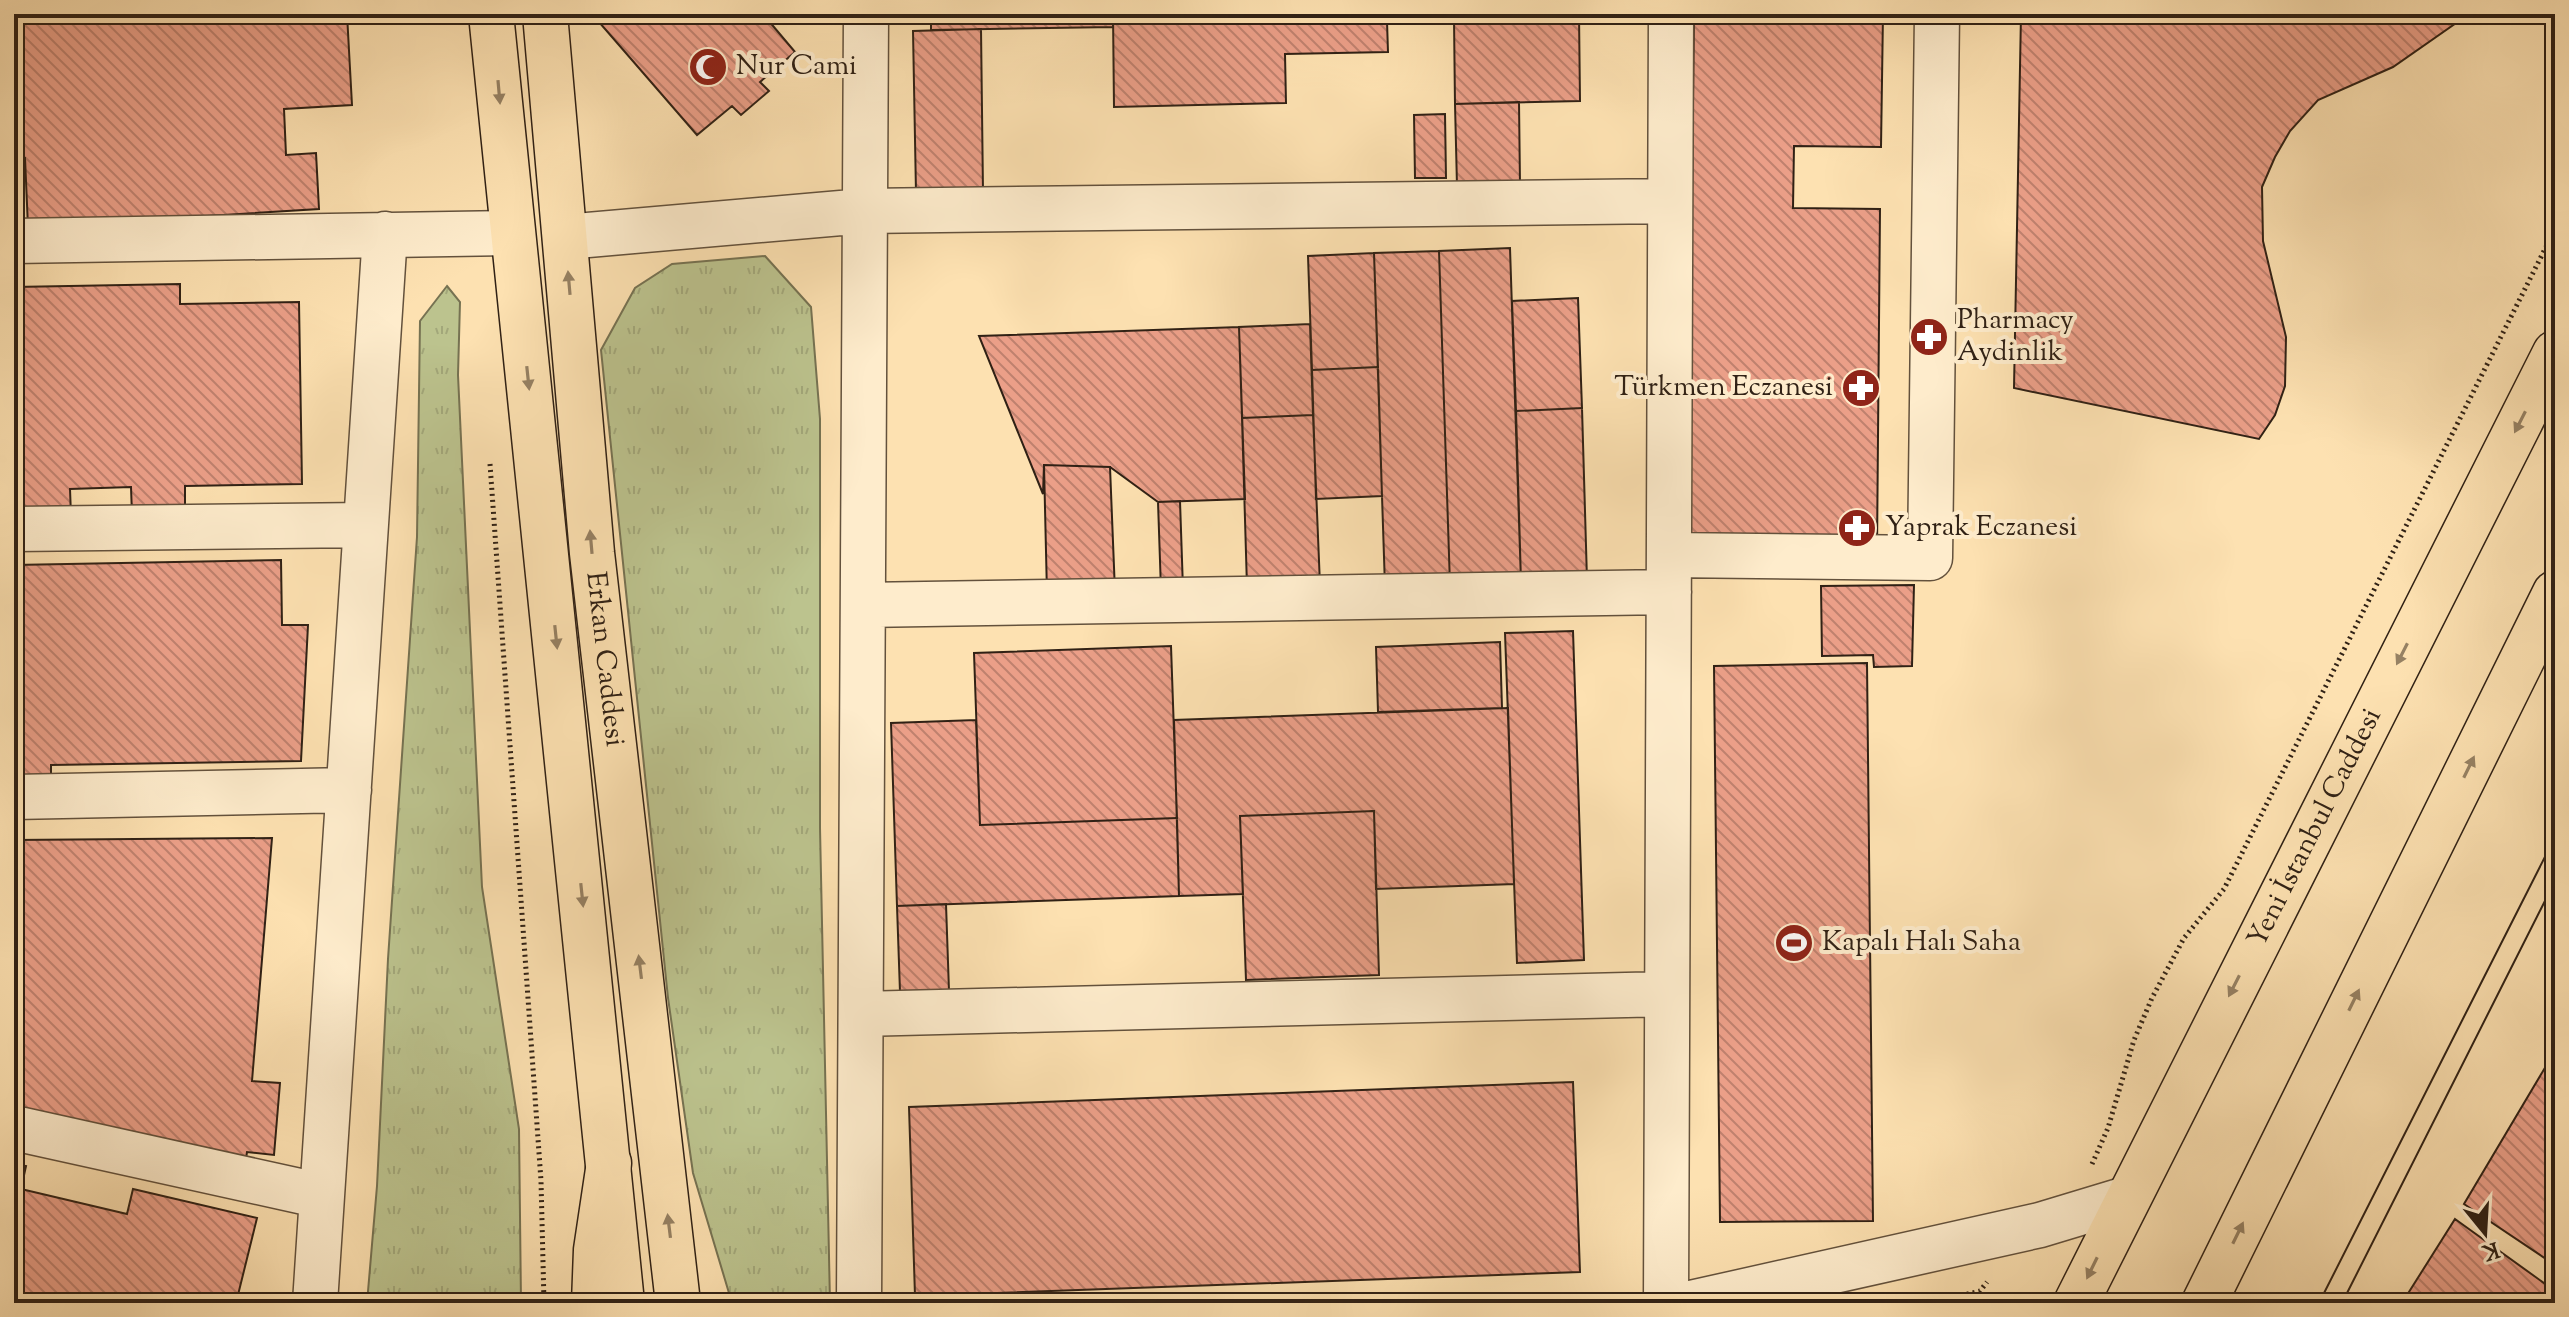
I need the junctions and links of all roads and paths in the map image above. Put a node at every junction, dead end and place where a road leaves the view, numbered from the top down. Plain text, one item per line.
1 (491, 14) edge
2 (545, 14) edge
3 (866, 14) edge
4 (1671, 14) edge
5 (1937, 14) edge
6 (1670, 201) junction
7 (864, 211) junction
8 (2555, 229) edge
9 (512, 233) junction
10 (385, 234) junction
11 (565, 237) junction
12 (14, 241) edge
13 (2555, 353) edge
14 (489, 451) dead end
15 (366, 525) junction
16 (14, 529) edge
17 (1669, 573) junction
18 (2555, 593) edge
19 (863, 605) junction
20 (349, 790) junction
21 (14, 797) edge
22 (1667, 994) junction
23 (861, 1014) junction
24 (14, 1128) edge
25 (609, 1163) junction
26 (2089, 1168) dead end
27 (322, 1196) junction
28 (2126, 1199) junction
29 (1990, 1280) dead end
30 (315, 1303) edge
31 (544, 1303) edge
32 (594, 1303) edge
33 (622, 1303) edge
34 (678, 1303) edge
35 (859, 1303) edge
36 (1666, 1303) edge
37 (1691, 1303) edge
38 (1932, 1303) edge
39 (2076, 1303) edge
40 (2204, 1303) edge

1 -> 9 main road, Erkan Caddesi
2 - 11 main road, Erkan Caddesi
3 - 7 street
4 - 6 street
5 - 17 street
6 - 7 street
6 - 17 street
7 - 11 street
7 - 19 street
8 - 26 path
9 - 10 street
9 -> 25 main road, Erkan Caddesi
10 - 12 street
10 - 15 street
34 -> 11 main road, Erkan Caddesi
13 -> 28 main road, Yeni İstanbul Caddesi
14 - 31 path
15 - 16 street
15 - 20 street
17 - 19 street
17 - 22 street
40 -> 18 main road
19 - 23 street
20 - 21 street
20 - 27 street
22 - 23 street
22 - 36 street
23 - 35 street
24 - 27 street
25 - 32 main road
25 - 33 main road, Erkan Caddesi
27 - 30 street
28 - 37 street
28 -> 39 main road, Yeni İstanbul Caddesi
29 - 38 path

